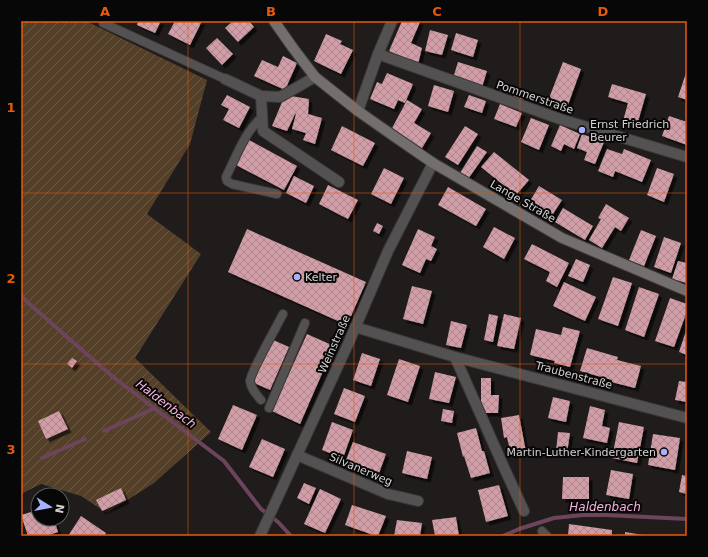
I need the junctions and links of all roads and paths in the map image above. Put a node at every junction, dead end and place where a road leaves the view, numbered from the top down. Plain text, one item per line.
1 (274, 21) edge
2 (392, 21) edge
3 (103, 23) dead end
4 (378, 54) junction
5 (315, 77) junction
6 (225, 79) joint
7 (261, 96) junction
8 (358, 111) junction
9 (262, 117) junction
10 (687, 157) edge
11 (433, 163) junction
12 (339, 182) dead end
13 (277, 194) dead end
14 (687, 291) edge
15 (283, 314) dead end
16 (305, 323) dead end
17 (355, 328) junction
18 (455, 357) junction
19 (261, 400) dead end
20 (269, 408) dead end
21 (687, 418) edge
22 (297, 455) junction
23 (418, 501) dead end
24 (524, 511) dead end
25 (260, 536) edge

1 - 5 main road, Lange Straße
2 - 4 street
3 - 6 lane
4 - 8 street
4 - 10 street, Pommerstraße
5 - 7 street
5 - 8 main road, Lange Straße
6 - 7 street
7 - 9 street
8 - 11 main road, Lange Straße
9 - 12 street
9 - 13 lane
11 - 14 main road, Lange Straße
11 - 17 street, Weinstraße
15 - 19 lane
16 - 20 lane
17 - 18 street, Traubenstraße
17 - 22 street, Weinstraße
18 - 21 street, Traubenstraße
18 - 24 street
22 - 23 street, Silvanerweg
22 - 25 street, Weinstraße

